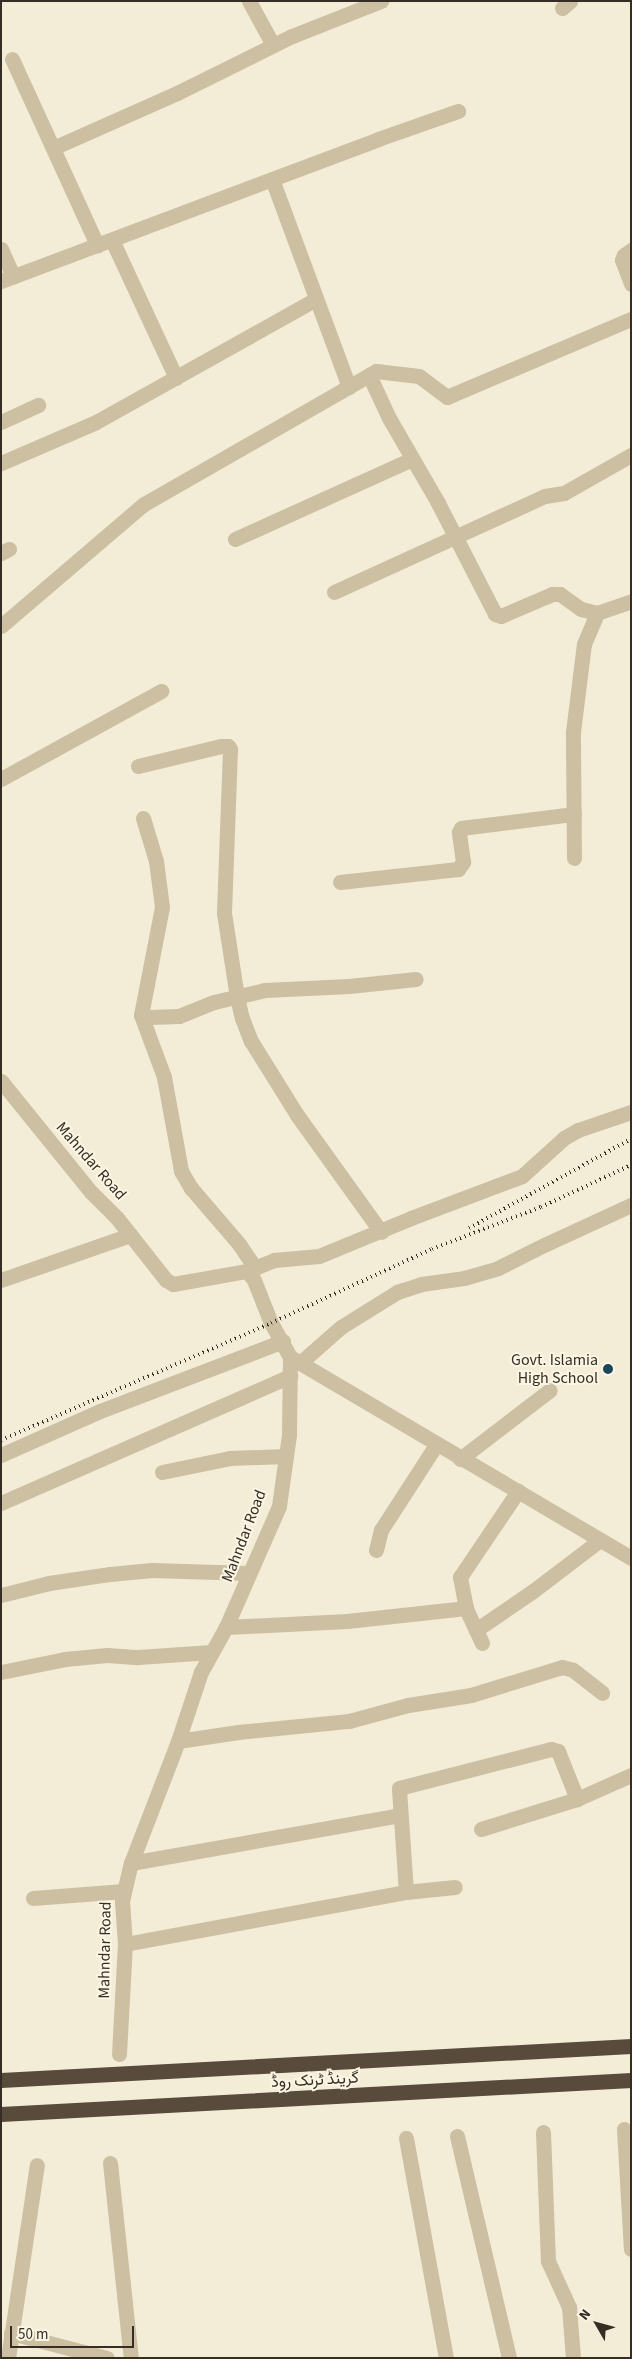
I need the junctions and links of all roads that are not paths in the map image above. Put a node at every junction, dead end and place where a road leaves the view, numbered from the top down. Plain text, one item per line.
1 (250, 1) edge
2 (381, 1) edge
3 (273, 45) junction
4 (12, 59) dead end
5 (458, 112) dead end
6 (53, 148) junction
7 (272, 179) junction
8 (104, 242) junction
9 (1, 249) edge
10 (631, 250) edge
11 (7, 278) edge
12 (631, 284) edge
13 (316, 299) junction
14 (631, 320) edge
15 (369, 375) junction
16 (176, 378) junction
17 (349, 387) junction
18 (38, 405) dead end
19 (1, 422) edge
20 (631, 455) edge
21 (412, 459) junction
22 (1, 463) edge
23 (455, 537) junction
24 (235, 539) dead end
25 (334, 592) dead end
26 (631, 602) edge
27 (597, 613) junction
28 (1, 626) edge
29 (161, 691) dead end
30 (138, 766) dead end
31 (1, 779) edge
32 (574, 814) junction
33 (143, 818) dead end
34 (574, 858) dead end
35 (340, 882) dead end
36 (416, 979) dead end
37 (237, 997) junction
38 (141, 1015) junction
39 (1, 1081) edge
40 (631, 1112) edge
41 (631, 1205) edge
42 (380, 1232) junction
43 (130, 1235) junction
44 (251, 1269) junction
45 (1, 1280) edge
46 (283, 1341) junction
47 (295, 1360) junction
48 (290, 1376) junction
49 (550, 1390) dead end
50 (436, 1445) junction
51 (1, 1455) edge
52 (286, 1456) junction
53 (460, 1459) junction
54 (162, 1472) dead end
55 (518, 1491) junction
56 (1, 1503) edge
57 (600, 1540) junction
58 (376, 1550) dead end
59 (631, 1558) edge
60 (249, 1573) junction
61 (1, 1595) edge
62 (466, 1608) junction
63 (226, 1627) junction
64 (212, 1652) junction
65 (1, 1672) edge
66 (602, 1692) dead end
67 (178, 1741) junction
68 (631, 1775) edge
69 (577, 1799) junction
70 (400, 1815) junction
71 (481, 1829) dead end
72 (131, 1863) junction
73 (455, 1887) dead end
74 (124, 1891) junction
75 (406, 1892) junction
76 (33, 1898) dead end
77 (125, 1944) junction
78 (631, 2046) edge
79 (119, 2054) dead end
80 (1, 2080) edge
81 (631, 2080) edge
82 (1, 2114) edge
83 (624, 2129) dead end
84 (543, 2132) dead end
85 (457, 2136) dead end
86 (406, 2138) dead end
87 (110, 2163) dead end
88 (37, 2164) dead end
89 (631, 2249) edge
90 (11, 2332) junction
91 (8, 2358) edge
92 (107, 2358) edge
93 (132, 2358) edge
94 (446, 2358) edge
95 (509, 2358) edge
96 (573, 2358) edge

1 - 3 street
2 - 3 street
3 - 6 street
4 - 6 street
5 - 7 street
6 - 8 street
7 - 8 street
7 - 13 street
8 - 11 street
8 - 16 street
9 - 11 street
10 - 12 street
13 - 16 street
13 - 17 street
14 - 15 street
15 - 17 street
15 - 21 street
16 - 22 street
17 - 28 street
18 - 19 street
20 - 23 street
21 - 23 street
21 - 24 street
23 - 25 street
23 - 27 street
26 - 27 street
27 - 32 street
29 - 31 street
30 - 37 street
32 - 34 street
32 - 35 street
33 - 38 street
36 - 37 street
37 - 38 street
37 - 42 street
38 - 44 street
39 - 43 street, Mahndar Road
40 - 42 street
41 - 47 street
42 - 44 street
43 - 44 street, Mahndar Road
43 - 45 street
44 - 46 street, Mahndar Road
46 - 47 street, Mahndar Road
46 - 51 street
47 - 48 street, Mahndar Road
47 - 50 street
48 - 52 street, Mahndar Road
48 - 56 street
49 - 53 street
50 - 53 street
50 - 58 street
52 - 54 street
52 - 60 street, Mahndar Road
53 - 55 street
55 - 57 street
55 - 62 street
57 - 59 street
57 - 62 street
60 - 61 street
60 - 63 street, Mahndar Road
62 - 63 street
63 - 64 street, Mahndar Road
64 - 65 street
64 - 67 street, Mahndar Road
66 - 67 street
67 - 72 street, Mahndar Road
68 - 69 street
69 - 70 street
69 - 71 street
70 - 72 street
70 - 75 street
72 - 74 street, Mahndar Road
73 - 75 street
74 - 76 street
74 - 77 street, Mahndar Road
75 - 77 street
77 - 79 street, Mahndar Road
78 - 80 highway, گرینڈ ٹرنک روڈ
81 - 82 highway, گرینڈ ٹرنک روڈ
83 - 89 street
84 - 96 street
85 - 95 street
86 - 94 street
87 - 93 street
88 - 90 street
90 - 91 street
90 - 92 street

